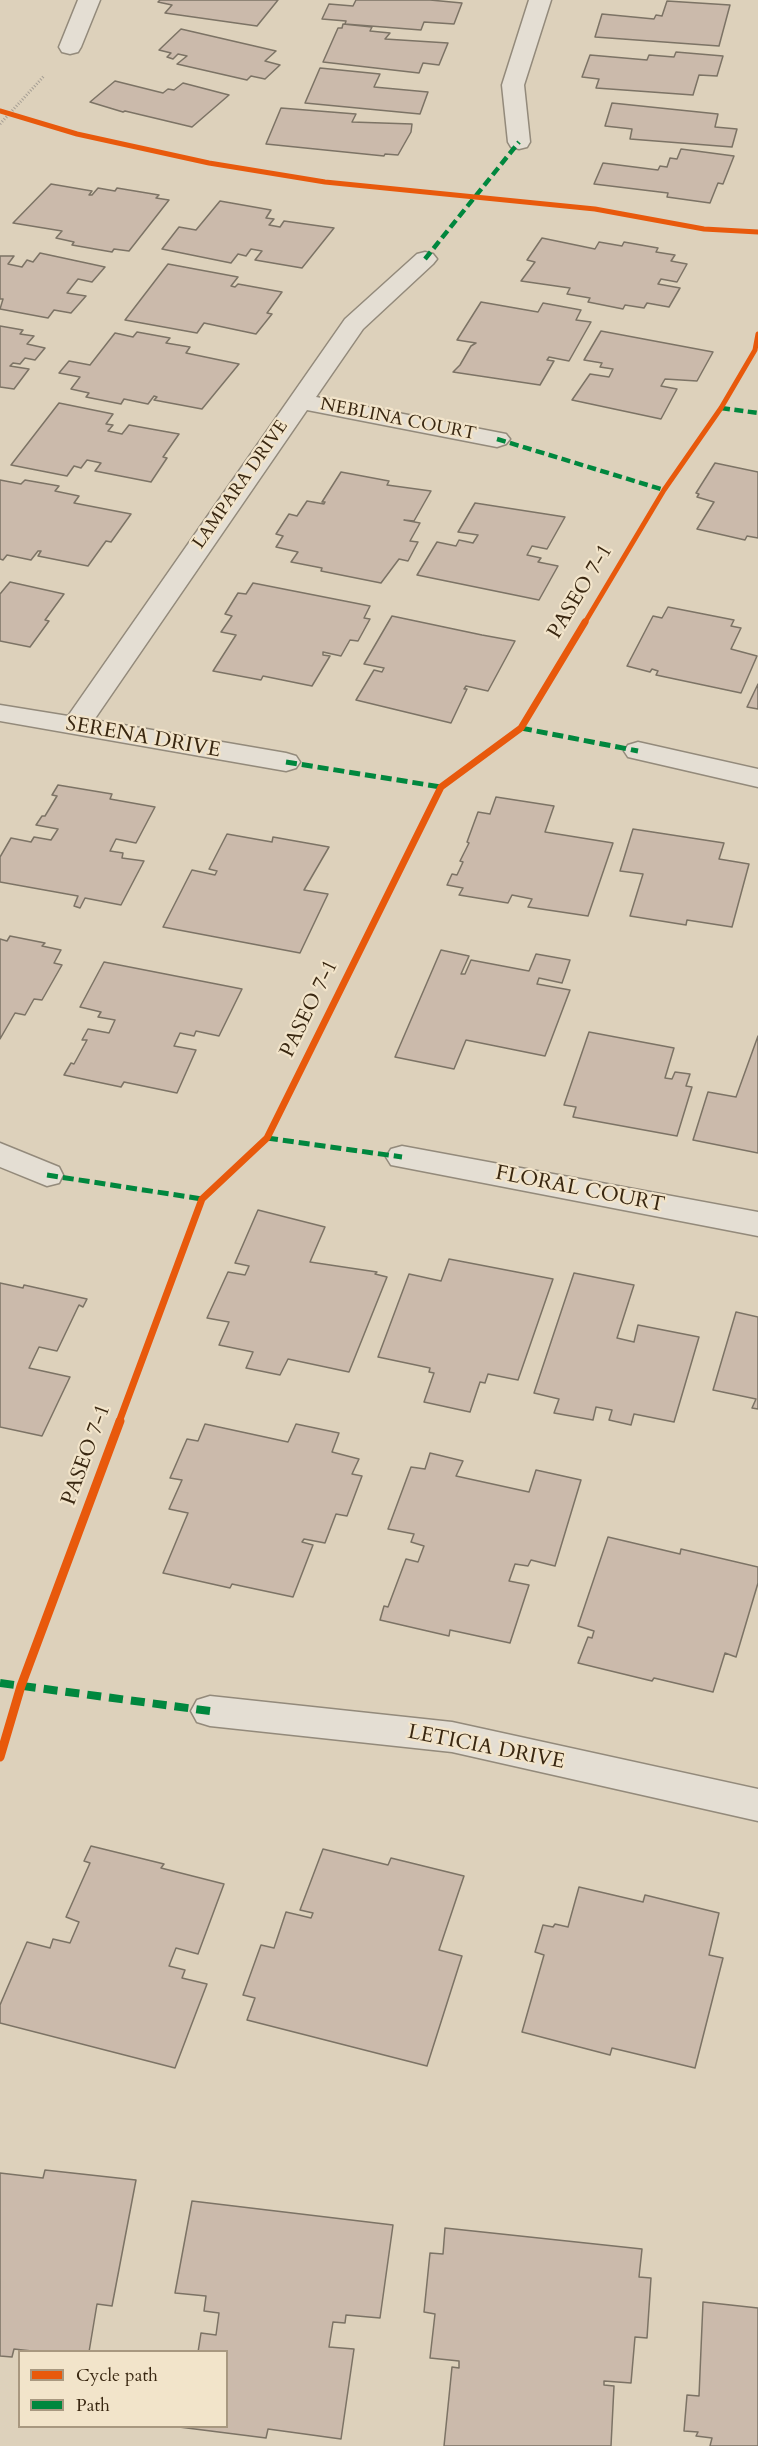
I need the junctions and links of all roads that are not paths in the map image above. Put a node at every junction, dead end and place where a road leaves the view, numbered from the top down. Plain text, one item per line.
1 (88, 0) edge
2 (540, 0) edge
3 (70, 47) road end
4 (519, 142) dead end
5 (425, 259) dead end
6 (299, 401) junction
7 (497, 439) dead end
8 (0, 713) edge
9 (75, 727) junction
10 (638, 751) dead end
11 (286, 762) dead end
12 (758, 778) edge
13 (0, 1154) edge
14 (402, 1157) dead end
15 (47, 1175) dead end
16 (758, 1224) edge
17 (210, 1711) dead end
18 (758, 1805) edge

1 - 3 street
2 - 4 street
5 - 6 street, LAMPARA DRIVE
6 - 7 street, NEBLINA COURT
6 - 9 street, LAMPARA DRIVE
8 - 9 street, SERENA DRIVE
9 - 11 street, SERENA DRIVE
10 - 12 street
13 - 15 street
14 - 16 street, FLORAL COURT
17 - 18 street, LETICIA DRIVE

